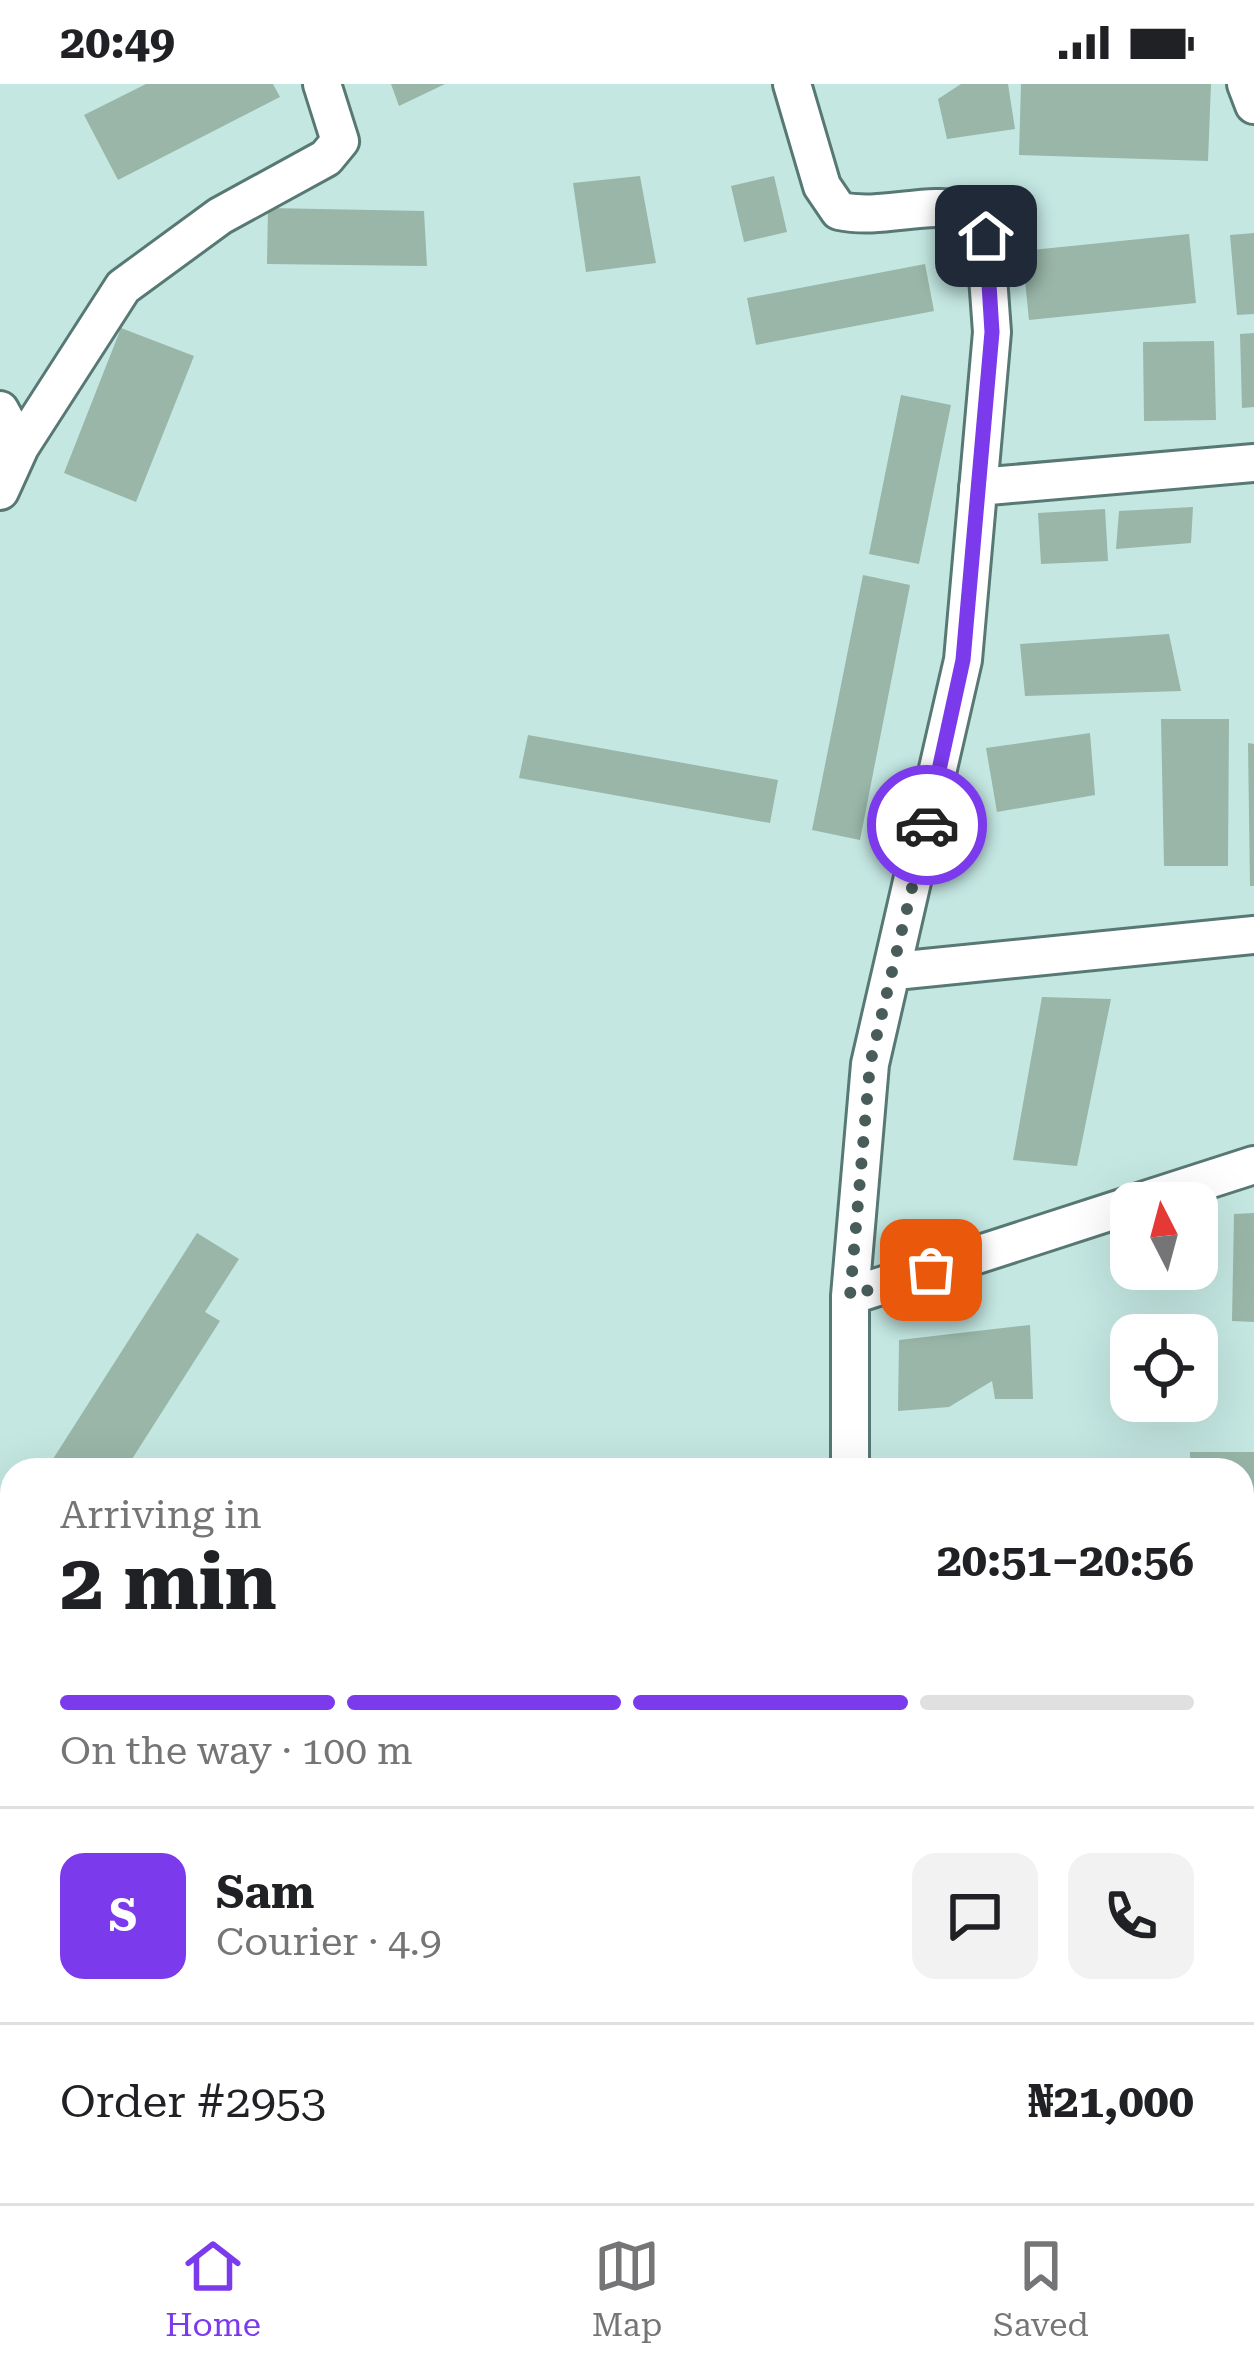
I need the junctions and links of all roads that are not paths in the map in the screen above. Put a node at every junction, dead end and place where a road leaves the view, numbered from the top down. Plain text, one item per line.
1 (322, 84) edge
2 (792, 84) edge
3 (1246, 84) edge
4 (1254, 105) edge
5 (0, 410) edge
6 (20, 447) junction
7 (1254, 463) edge
8 (978, 487) junction
9 (0, 491) edge
10 (1254, 935) edge
11 (895, 971) junction
12 (1254, 1165) edge
13 (1202, 1182) edge
14 (1110, 1212) edge
15 (850, 1296) junction
16 (850, 1458) edge

1 - 6 street
2 - 8 street
3 - 4 street
5 - 6 street
6 - 9 street
7 - 8 street
8 - 11 street
10 - 11 street
11 - 15 street
12 - 13 street
14 - 15 street
15 - 16 street

